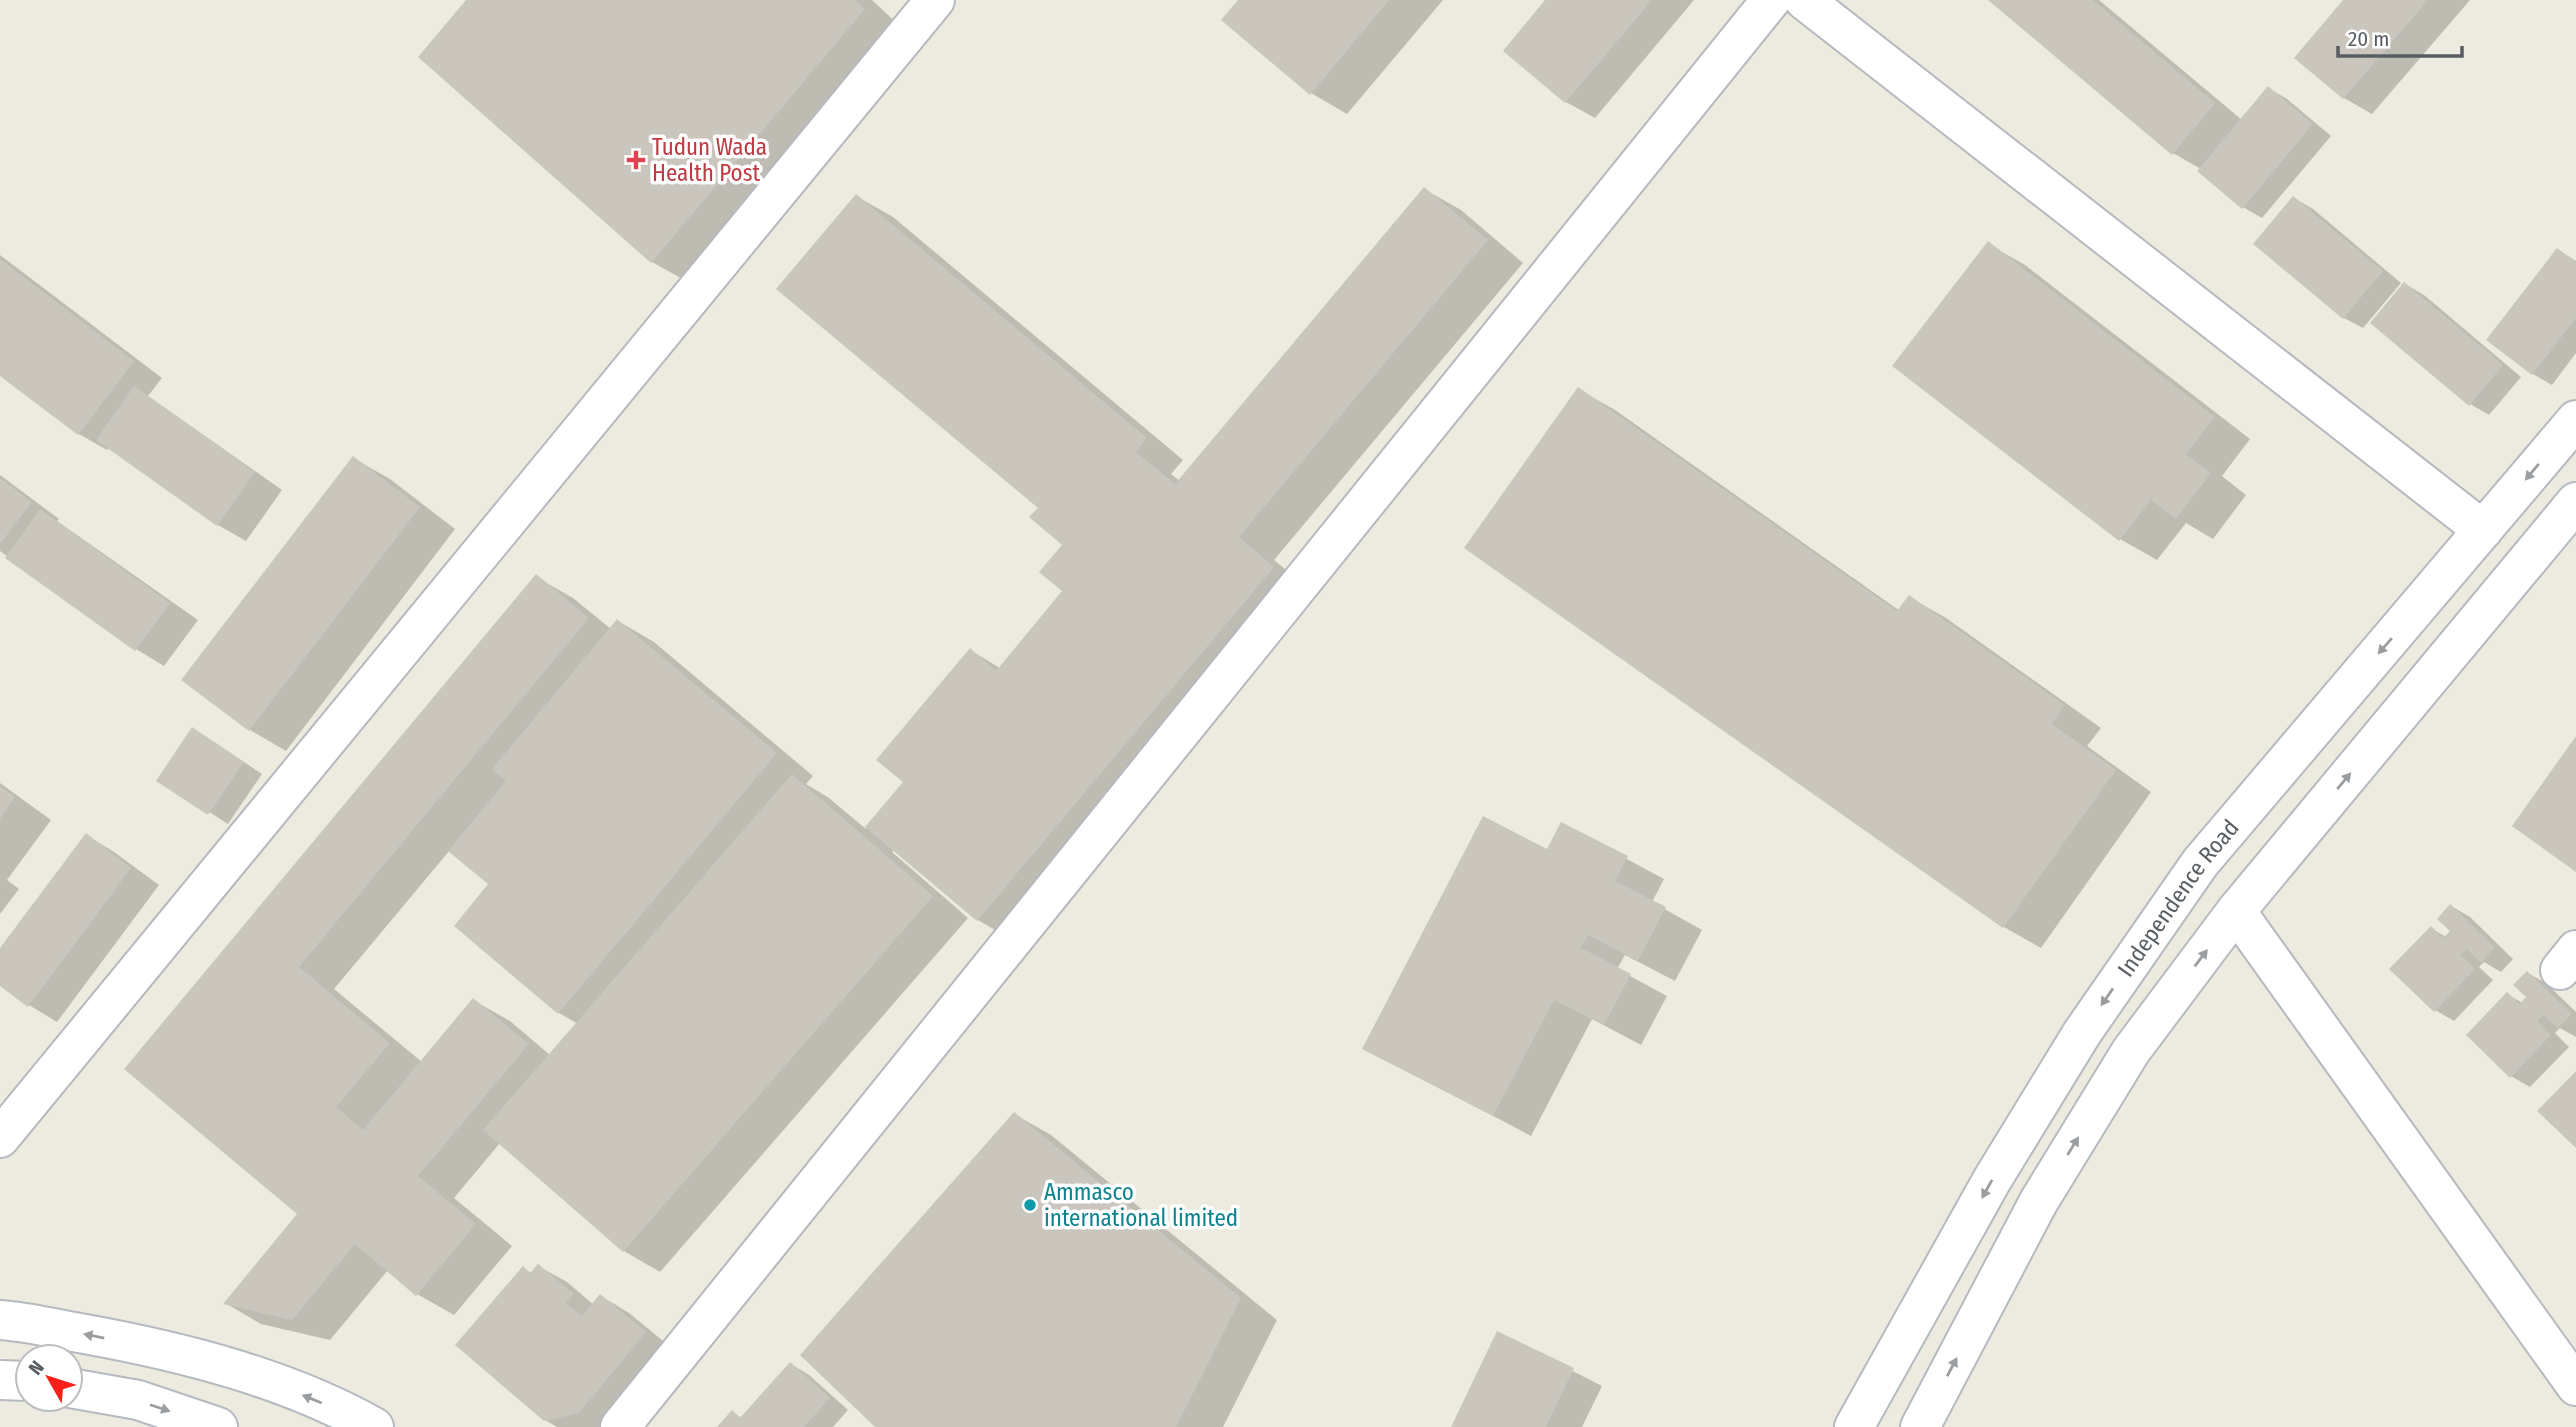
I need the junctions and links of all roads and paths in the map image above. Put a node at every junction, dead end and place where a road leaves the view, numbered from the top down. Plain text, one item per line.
1 (935, 0) edge
2 (1771, 0) edge
3 (1804, 0) edge
4 (2576, 420) edge
5 (2576, 502) edge
6 (2483, 530) junction
7 (2236, 911) junction
8 (0, 1138) edge
9 (0, 1320) edge
10 (2576, 1386) edge
11 (84, 1390) edge
12 (218, 1427) edge
13 (374, 1427) edge
14 (620, 1427) edge
15 (1854, 1427) edge
16 (1920, 1427) edge

1 - 8 street
2 - 14 street
3 - 6 street
4 -> 6 street, Independence Road
7 -> 5 street
6 -> 15 street, Independence Road
7 - 10 street
16 -> 7 street
13 -> 9 street
11 -> 12 street

